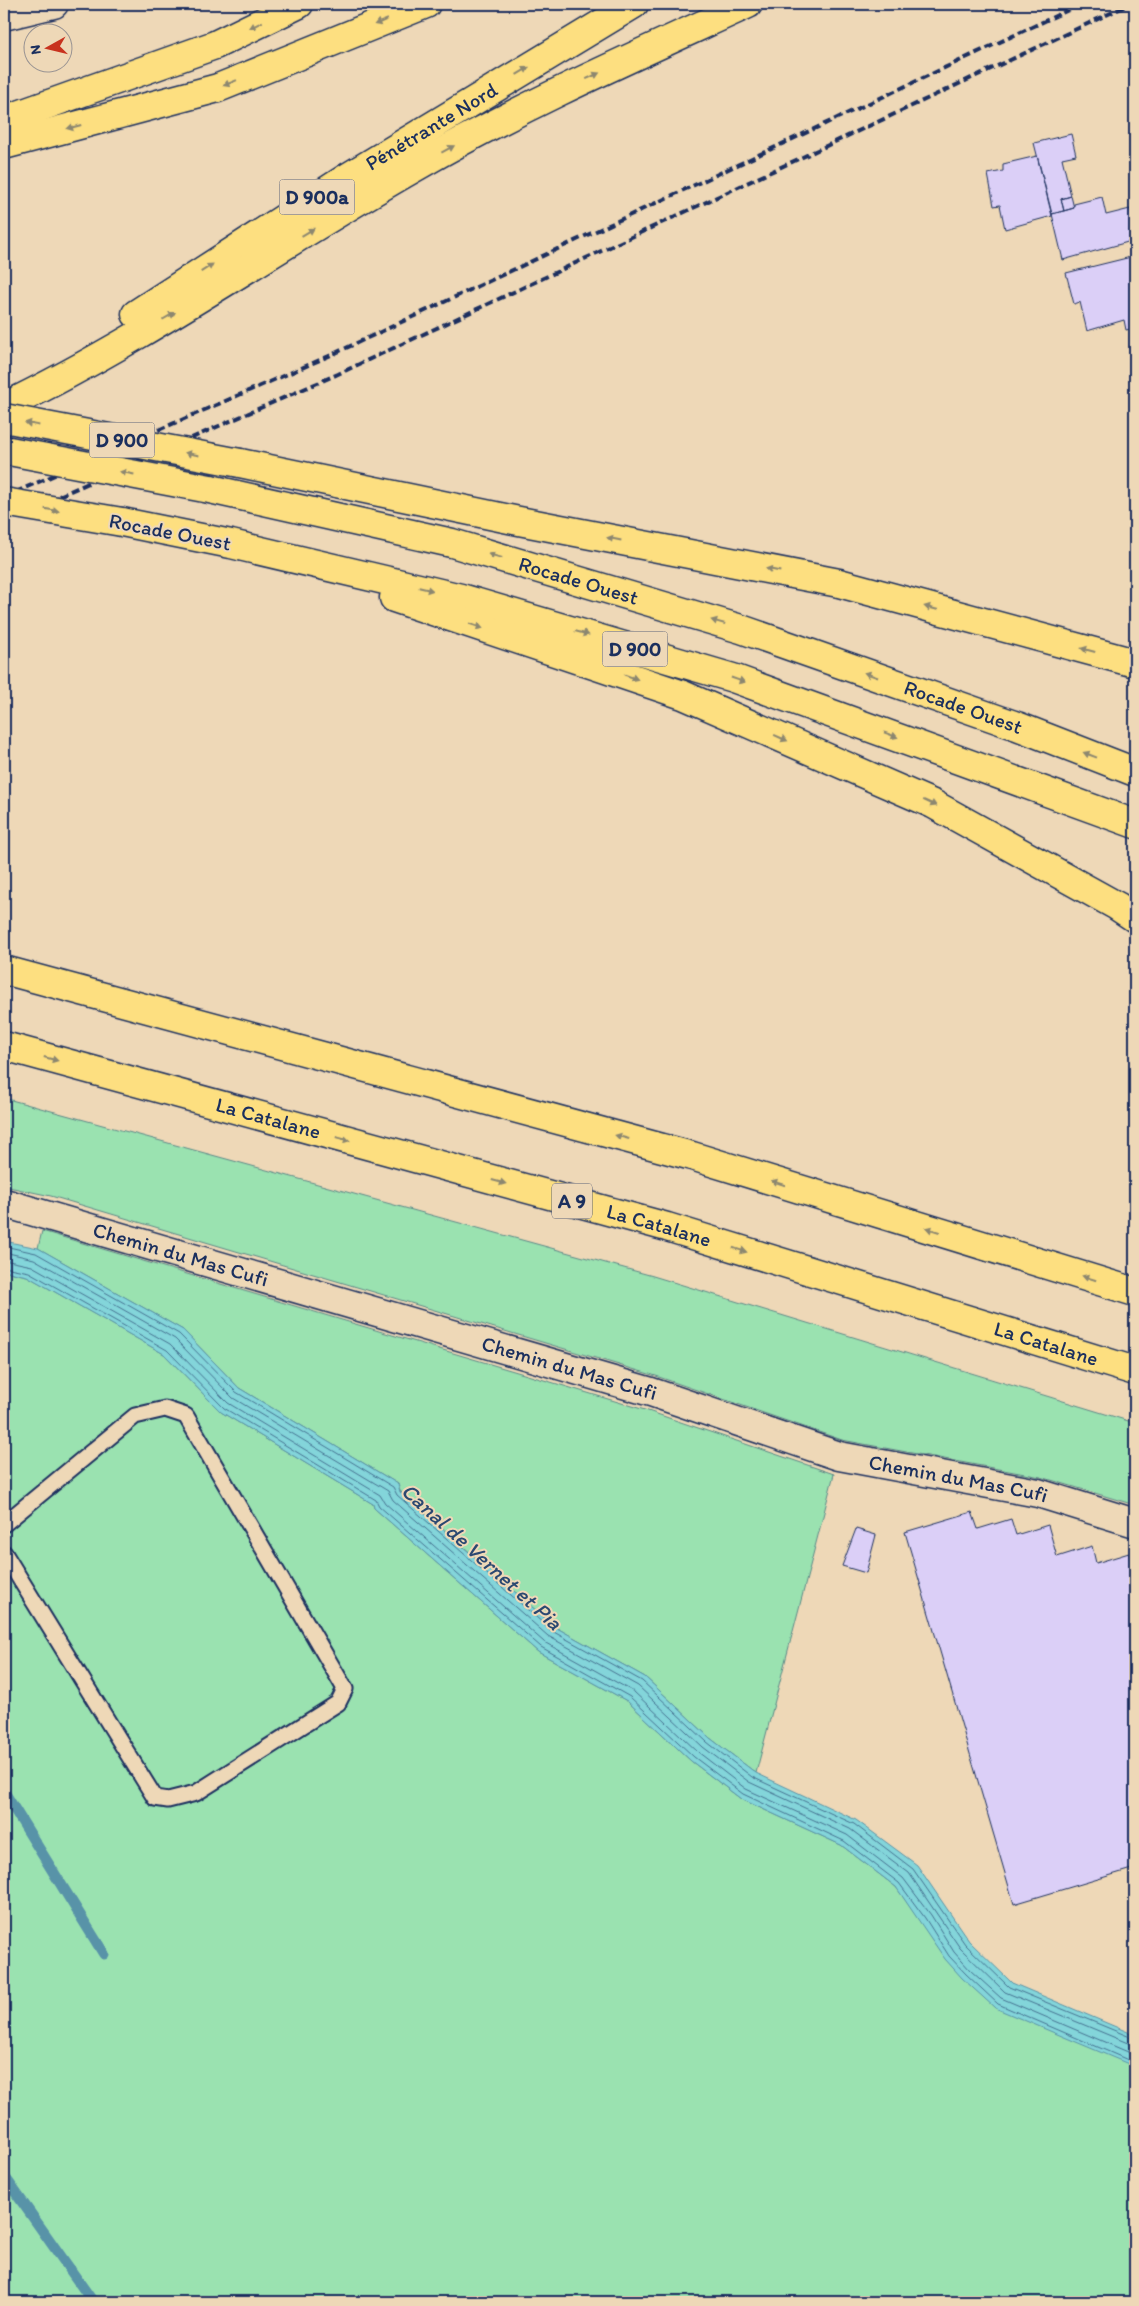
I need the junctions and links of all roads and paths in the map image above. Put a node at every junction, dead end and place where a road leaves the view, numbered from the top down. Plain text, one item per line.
1 (54, 4) edge
2 (299, 4) edge
3 (426, 4) edge
4 (634, 4) edge
5 (748, 4) edge
6 (4, 16) edge
7 (4, 120) edge
8 (4, 145) edge
9 (4, 398) edge
10 (4, 407) edge
11 (4, 418) edge
12 (4, 450) edge
13 (4, 502) edge
14 (231, 544) junction
15 (1135, 663) edge
16 (1135, 772) edge
17 (1135, 824) edge
18 (1135, 918) edge
19 (4, 970) edge
20 (4, 1046) edge
21 (4, 1203) edge
22 (1135, 1292) edge
23 (1135, 1371) edge
24 (1135, 1523) edge
25 (4, 1524) edge
26 (4, 1553) edge

1 - 6 street
2 -> 7 highway
3 -> 8 highway
9 -> 4 highway, Pénétrante Nord / D 900a
10 -> 5 highway
15 -> 11 highway, D 900, bridge
16 -> 12 highway, Rocade Ouest / D 900, bridge
13 -> 14 highway, Rocade Ouest / D 900, bridge
14 -> 17 highway, Rocade Ouest / D 900
14 -> 18 highway, D 900
22 -> 19 highway
20 -> 23 highway, La Catalane / A 9
21 - 24 street, Chemin du Mas Cufi
25 - 26 lane

